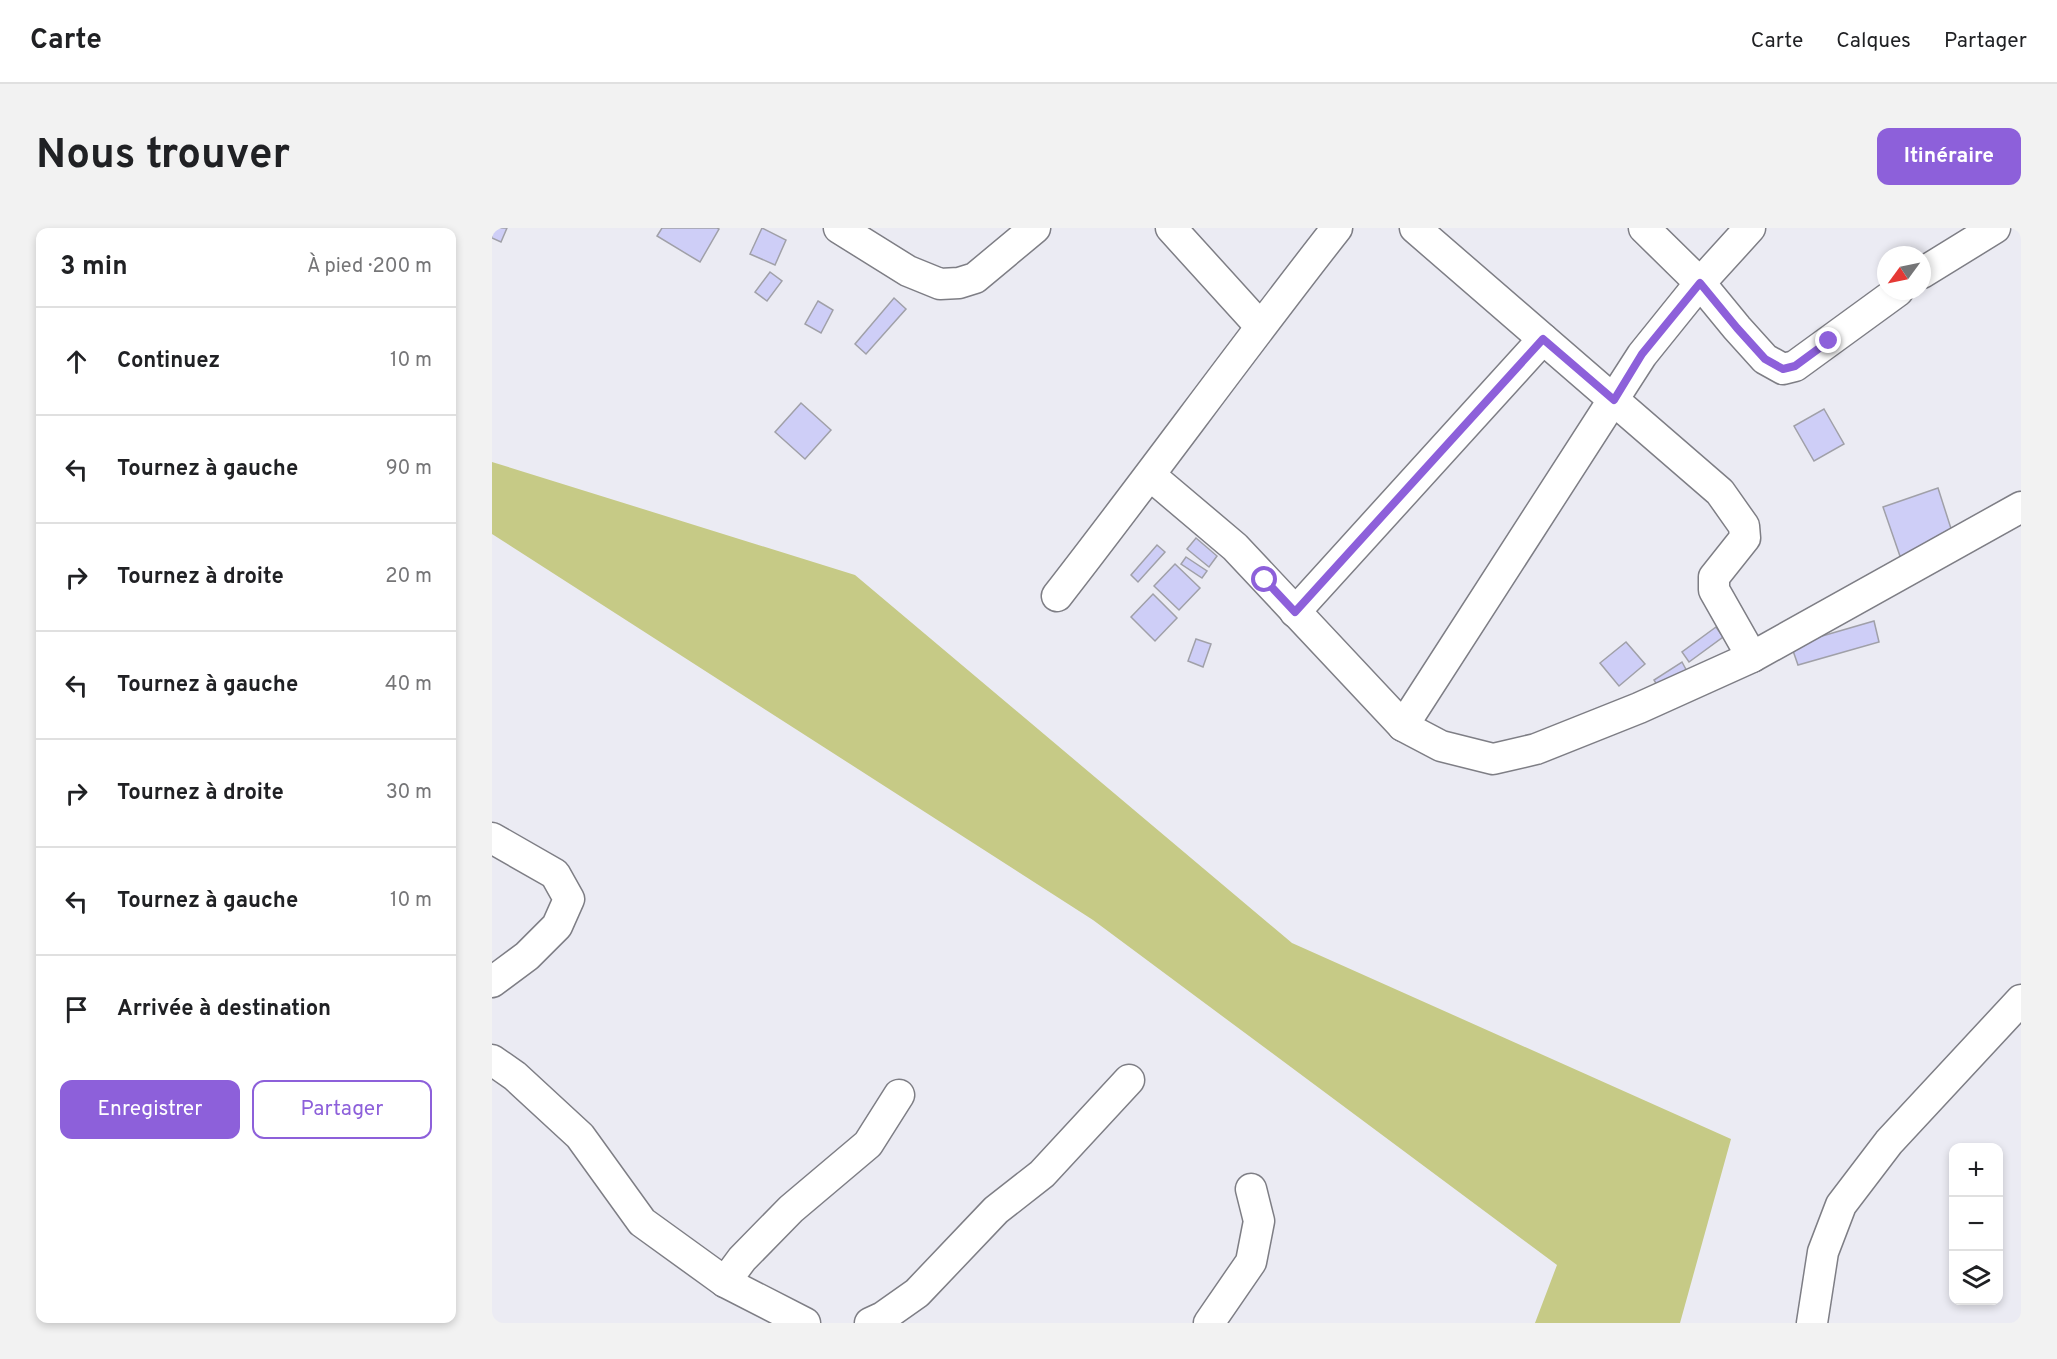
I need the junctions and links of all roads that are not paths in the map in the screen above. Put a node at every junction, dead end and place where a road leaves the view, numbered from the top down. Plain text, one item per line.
1 (839, 228) edge
2 (1035, 228) edge
3 (1171, 228) edge
4 (1337, 228) edge
5 (1415, 228) edge
6 (1644, 228) edge
7 (1750, 228) edge
8 (1995, 228) edge
9 (1931, 267) edge
10 (1700, 283) junction
11 (1886, 300) edge
12 (1260, 326) junction
13 (1543, 339) junction
14 (1614, 400) junction
15 (1150, 476) junction
16 (2021, 507) edge
17 (1057, 596) dead end
18 (1295, 612) junction
19 (1752, 657) junction
20 (1403, 726) junction
21 (492, 838) edge
22 (492, 982) edge
23 (2021, 1000) edge
24 (492, 1060) edge
25 (1129, 1080) dead end
26 (900, 1095) dead end
27 (1251, 1190) dead end
28 (725, 1282) junction
29 (805, 1323) edge
30 (870, 1323) edge
31 (1209, 1323) edge
32 (1812, 1323) edge

1 - 2 street
3 - 12 street
4 - 12 street
5 - 13 street
6 - 10 street
7 - 10 street
8 - 9 street
10 - 11 street
10 - 14 street
12 - 15 street
13 - 14 street
13 - 18 street
14 - 19 street
14 - 20 street
15 - 17 street
15 - 18 street
16 - 19 street
18 - 20 street
19 - 20 street
21 - 22 street
23 - 32 street
24 - 28 street
25 - 30 street
26 - 28 street
27 - 31 street
28 - 29 street

